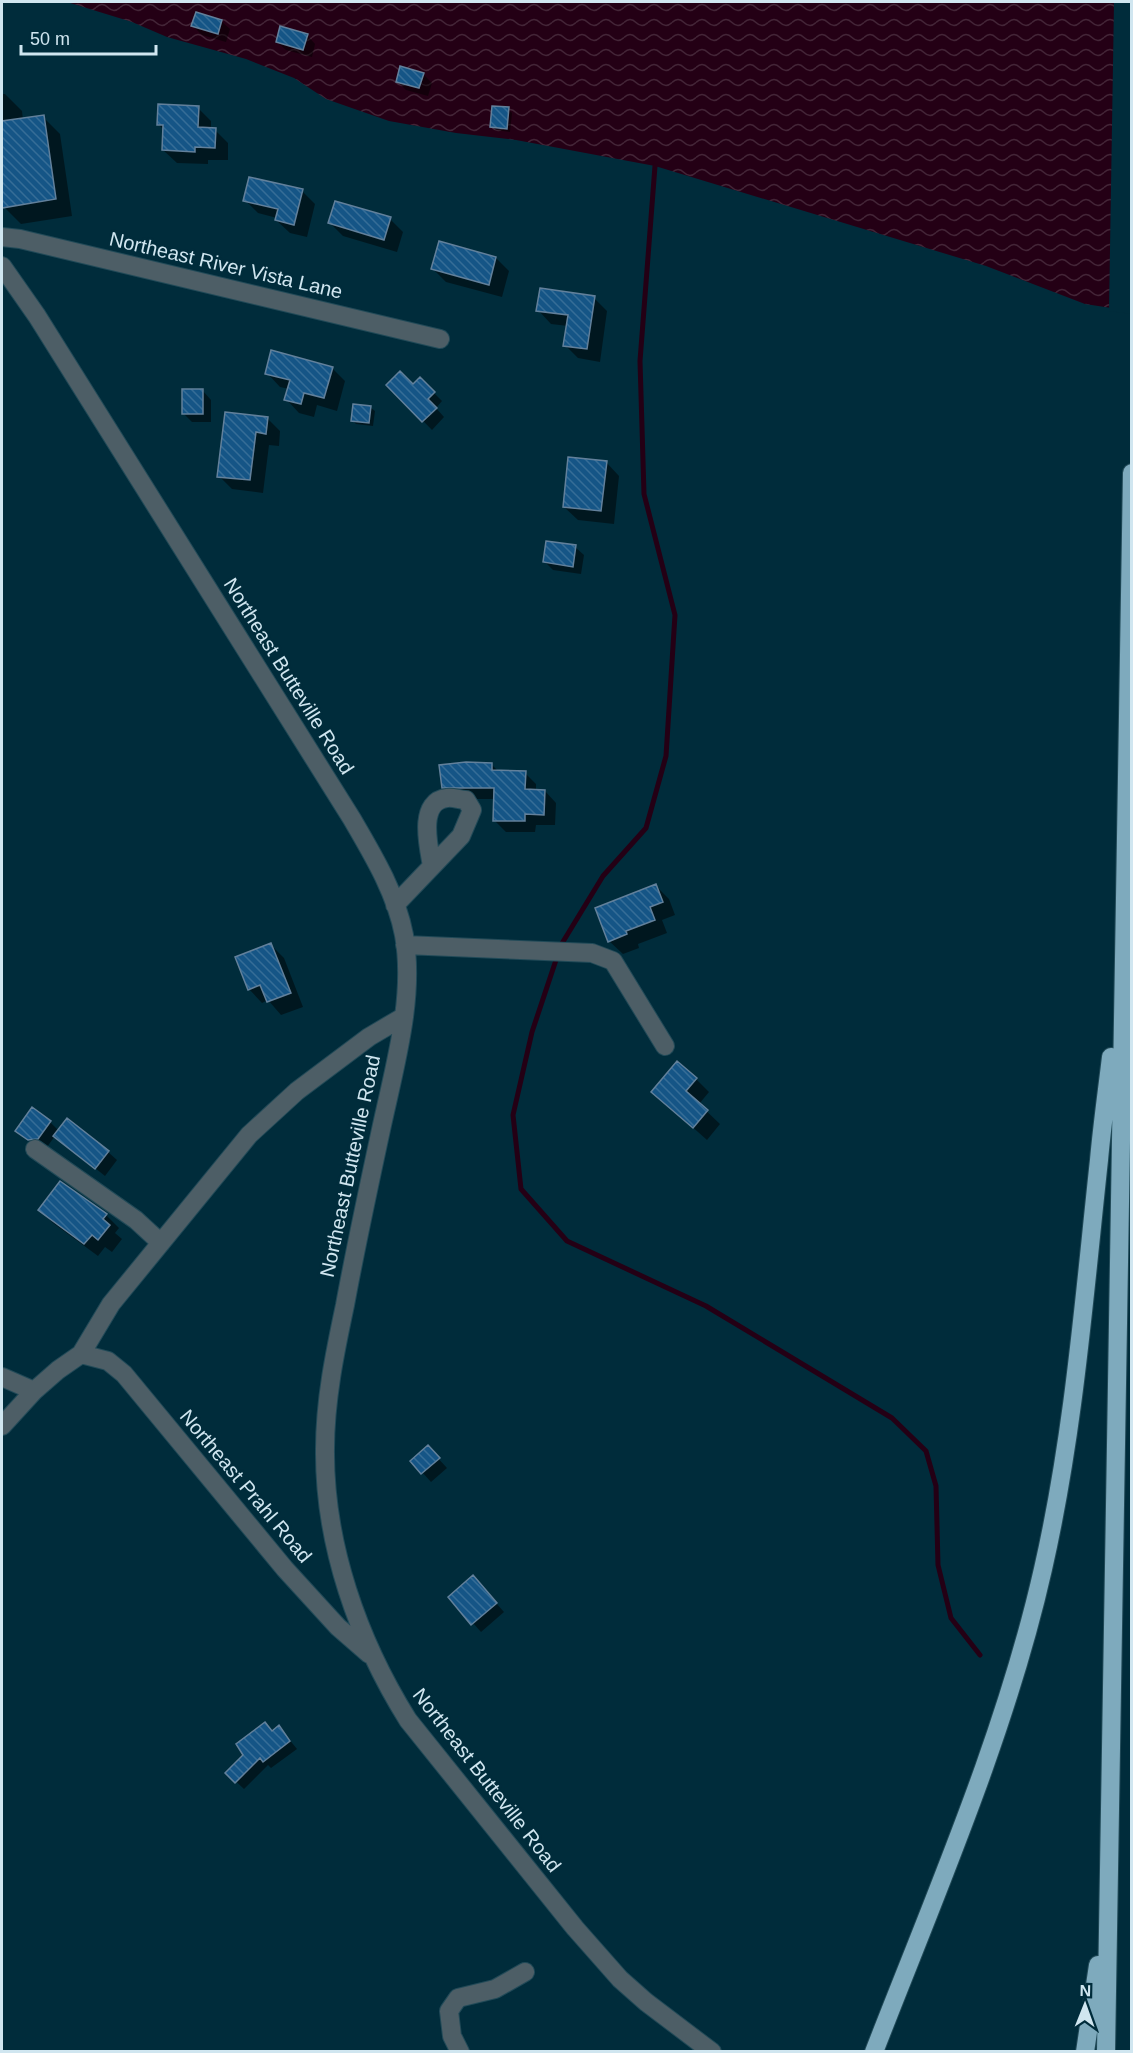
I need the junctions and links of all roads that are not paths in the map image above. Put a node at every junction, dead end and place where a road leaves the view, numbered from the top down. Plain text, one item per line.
1 (2, 237) edge
2 (2, 266) edge
3 (440, 339) dead end
4 (1131, 473) edge
5 (1131, 518) edge
6 (432, 866) dead end
7 (395, 905) junction
8 (405, 945) junction
9 (1122, 954) junction
10 (403, 1017) junction
11 (665, 1046) dead end
12 (35, 1149) dead end
13 (161, 1243) junction
14 (81, 1354) junction
15 (2, 1377) edge
16 (34, 1391) junction
17 (2, 1426) edge
18 (373, 1657) junction
19 (1108, 1901) junction
20 (525, 1972) dead end
21 (453, 2046) edge
22 (712, 2052) edge
23 (874, 2052) edge
24 (1085, 2052) edge
25 (1106, 2052) edge

1 - 3 street, Northeast River Vista Lane
2 - 7 street, Northeast Butteville Road
4 - 5 highway
5 - 9 highway
6 - 7 street
7 - 8 street, Northeast Butteville Road
8 - 10 street, Northeast Butteville Road
8 - 11 street
9 - 19 highway
9 - 23 highway
10 - 13 street
10 - 18 street, Northeast Butteville Road
12 - 13 street
13 - 14 street
14 - 16 street
14 - 18 street, Northeast Prahl Road
15 - 16 street
16 - 17 street
18 - 22 street, Northeast Butteville Road
19 - 24 highway
19 - 25 highway
20 - 21 street

